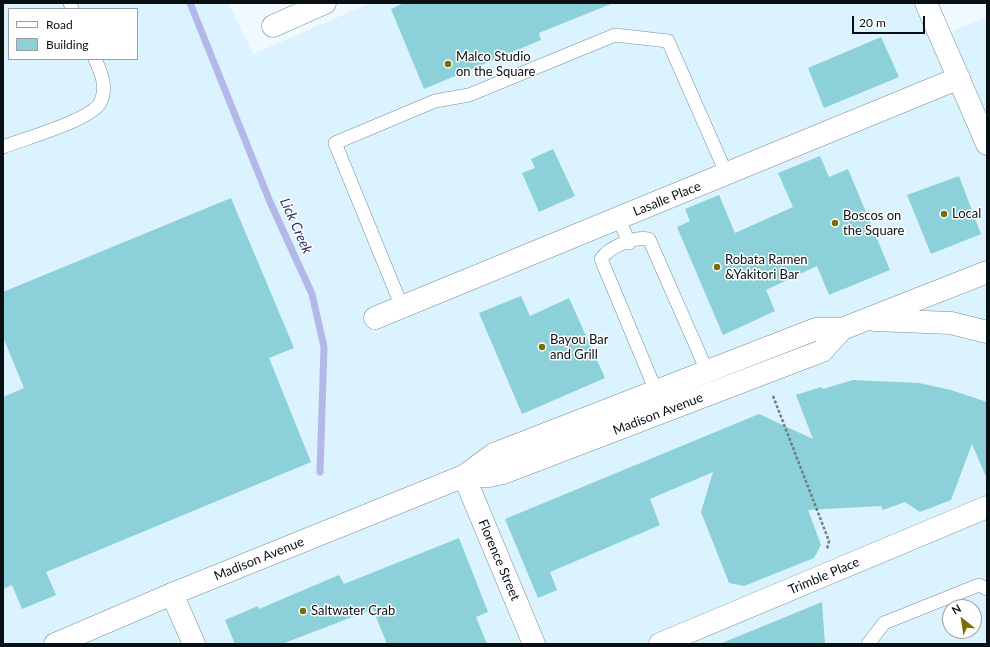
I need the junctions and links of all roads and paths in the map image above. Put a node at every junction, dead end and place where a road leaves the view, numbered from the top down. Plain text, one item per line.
1 (324, 3) edge
2 (926, 3) edge
3 (273, 26) dead end
4 (95, 60) edge
5 (959, 78) junction
6 (987, 144) edge
7 (3, 146) edge
8 (727, 175) junction
9 (619, 219) junction
10 (629, 243) junction
11 (987, 272) edge
12 (402, 307) junction
13 (375, 318) dead end
14 (864, 320) junction
15 (842, 329) junction
16 (987, 332) edge
17 (707, 371) junction
18 (656, 391) junction
19 (773, 396) dead end
20 (464, 476) junction
21 (987, 507) edge
22 (826, 556) dead end
23 (987, 589) edge
24 (172, 594) junction
25 (55, 644) edge
26 (194, 644) edge
27 (534, 644) edge
28 (660, 644) edge
29 (868, 644) edge

1 - 3 street
2 - 5 street
4 - 7 lane
5 - 6 street
5 - 8 street, Lasalle Place
8 - 9 street, Lasalle Place
8 - 12 lane
9 - 10 lane
9 - 12 street, Lasalle Place
10 - 17 lane
10 - 18 lane
11 - 14 street, Madison Avenue
12 - 13 street, Lasalle Place
14 - 15 street, Madison Avenue
14 - 16 street
15 - 17 street, Madison Avenue
15 - 20 street, Madison Avenue
17 - 18 street, Madison Avenue
18 - 20 street, Madison Avenue
19 - 22 path
20 - 24 street, Madison Avenue
20 - 27 street, Florence Street
21 - 28 street, Trimble Place
23 - 29 lane
24 - 25 street, Madison Avenue
24 - 26 street

